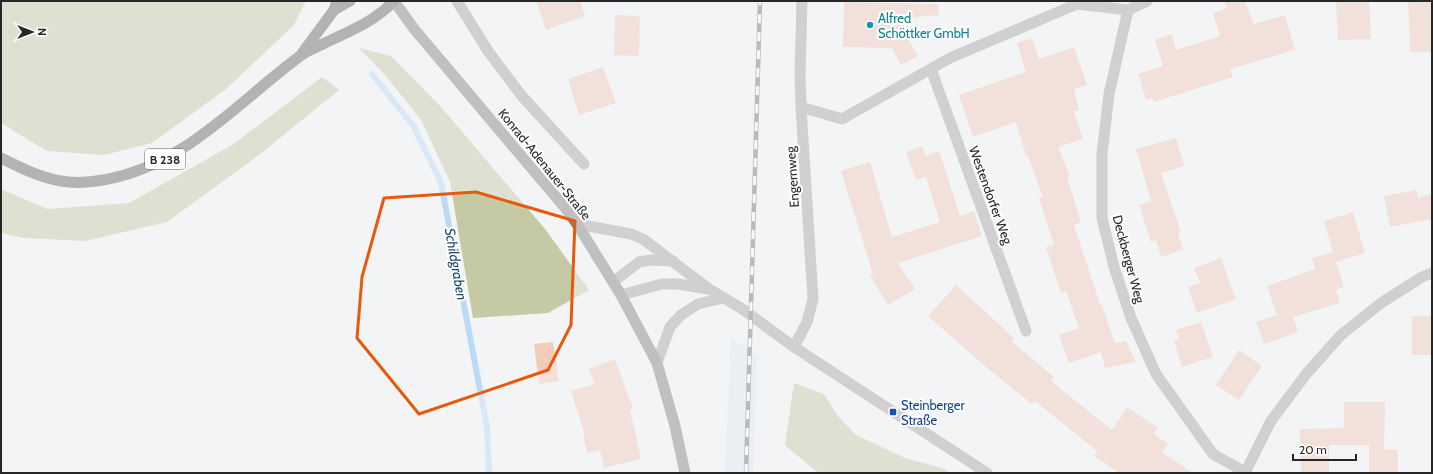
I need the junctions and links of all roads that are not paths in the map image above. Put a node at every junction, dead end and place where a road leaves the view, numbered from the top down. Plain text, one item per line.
1 (350, 1) edge
2 (394, 1) edge
3 (457, 1) edge
4 (802, 1) edge
5 (1147, 1) edge
6 (336, 6) edge
7 (1128, 10) junction
8 (302, 54) junction
9 (931, 69) junction
10 (801, 107) junction
11 (1, 158) edge
12 (584, 164) dead end
13 (577, 224) junction
14 (673, 261) junction
15 (1432, 273) edge
16 (613, 282) junction
17 (709, 289) junction
18 (621, 295) junction
19 (724, 298) junction
20 (1026, 331) dead end
21 (794, 347) junction
22 (657, 363) junction
23 (685, 473) edge
24 (987, 473) edge
25 (1245, 473) edge

1 - 6 main road, B 238
2 - 8 main road, B 238
2 - 13 main road, Konrad-Adenauer-Straße
3 - 12 street, Konrad-Adenauer-Straße
4 - 10 street, Engernweg
5 - 7 street
6 - 8 main road, B 238
7 - 9 street
7 - 25 street, Deckberger Weg
8 - 11 main road, B 238
9 - 10 street
9 - 20 street, Westendorfer Weg
10 - 21 street, Engernweg
13 - 14 street
13 - 16 main road, Konrad-Adenauer-Straße
14 - 16 street
14 - 17 street
15 - 25 street
16 - 18 main road, Konrad-Adenauer-Straße
17 - 18 street
17 - 19 street
18 - 22 main road, Konrad-Adenauer-Straße
19 - 21 street
19 - 22 street
21 - 24 street
22 - 23 main road, Konrad-Adenauer-Straße

